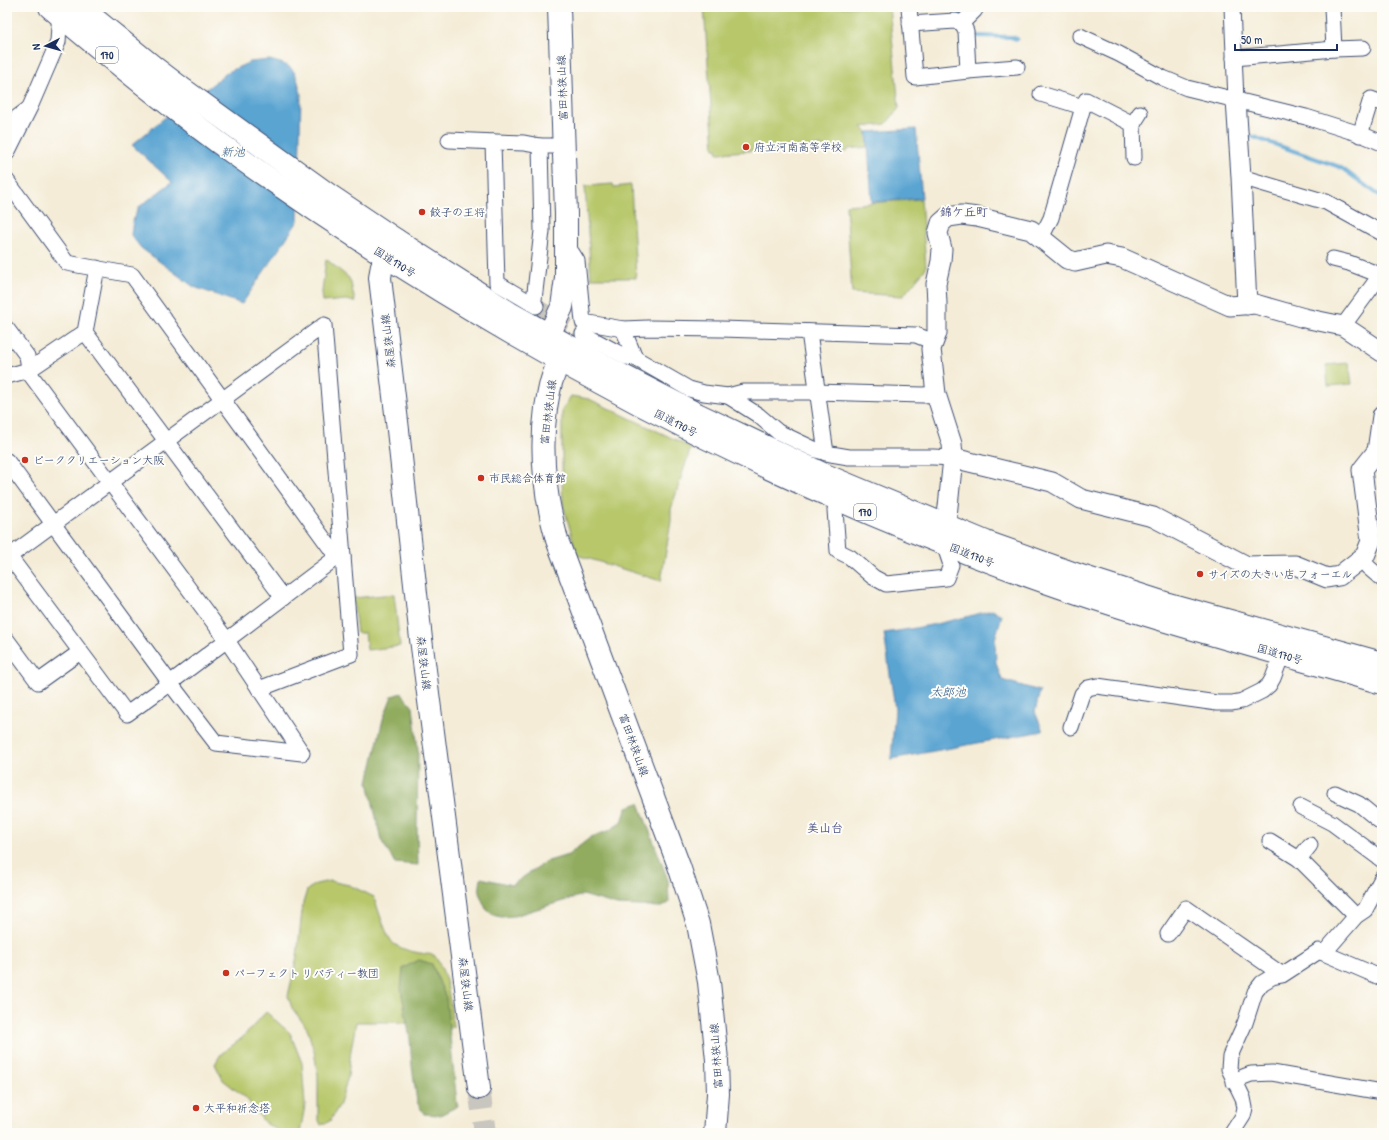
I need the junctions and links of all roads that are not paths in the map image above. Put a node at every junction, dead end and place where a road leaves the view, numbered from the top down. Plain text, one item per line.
1 (80, 7) edge
2 (559, 7) edge
3 (909, 7) edge
4 (1232, 7) edge
5 (1332, 7) edge
6 (57, 10) edge
7 (967, 17) edge
8 (910, 24) junction
9 (1080, 36) dead end
10 (1363, 48) dead end
11 (1334, 49) junction
12 (1234, 58) junction
13 (1017, 68) dead end
14 (968, 71) junction
15 (1041, 94) dead end
16 (1236, 100) junction
17 (1382, 103) edge
18 (30, 107) junction
19 (1083, 107) junction
20 (7, 125) edge
21 (1360, 135) junction
22 (449, 140) dead end
23 (493, 142) junction
24 (1382, 143) edge
25 (540, 146) junction
26 (564, 146) junction
27 (7, 153) edge
28 (1134, 158) dead end
29 (286, 176) junction
30 (1241, 177) junction
31 (7, 180) edge
32 (1382, 233) edge
33 (1041, 238) junction
34 (390, 248) junction
35 (566, 250) junction
36 (1334, 259) dead end
37 (97, 268) junction
38 (1381, 274) edge
39 (1247, 305) junction
40 (1344, 326) junction
41 (7, 329) edge
42 (624, 329) junction
43 (85, 332) junction
44 (808, 332) junction
45 (583, 334) tunnel mouth
46 (549, 335) junction
47 (934, 342) junction
48 (1382, 352) edge
49 (635, 358) junction
50 (560, 361) junction
51 (29, 370) junction
52 (7, 376) edge
53 (817, 392) junction
54 (936, 394) junction
55 (728, 396) junction
56 (223, 400) junction
57 (1382, 416) edge
58 (166, 441) junction
59 (826, 453) junction
60 (953, 458) junction
61 (7, 461) edge
62 (110, 482) junction
63 (839, 500) junction
64 (53, 524) junction
65 (945, 535) junction
66 (8, 557) edge
67 (340, 557) junction
68 (1362, 558) junction
69 (1382, 579) edge
70 (283, 598) junction
71 (7, 640) edge
72 (226, 641) junction
73 (80, 652) junction
74 (1282, 654) junction
75 (1382, 663) edge
76 (170, 683) junction
77 (1382, 683) edge
78 (259, 689) junction
79 (1071, 727) dead end
80 (1335, 793) dead end
81 (1301, 806) dead end
82 (1382, 823) edge
83 (1270, 841) dead end
84 (1310, 845) dead end
85 (1299, 859) junction
86 (1382, 860) edge
87 (1382, 878) edge
88 (1356, 916) junction
89 (1168, 934) dead end
90 (1324, 953) junction
91 (1281, 974) junction
92 (1382, 978) edge
93 (1234, 1082) junction
94 (479, 1088) tunnel mouth
95 (1382, 1088) edge
96 (715, 1133) edge
97 (1232, 1133) edge

1 - 29 main road, 国道170号 / 170
2 - 26 main road, 富田林狭山線
3 - 8 street
4 - 12 street
5 - 11 street
6 - 18 street
6 - 29 main road, 国道170号 / 170
7 - 8 street
7 - 14 street
8 - 14 street
9 - 16 street
10 - 11 street
11 - 12 street
12 - 16 street
13 - 14 street
15 - 19 street
16 - 21 street
16 - 30 street
17 - 21 street
18 - 20 street
18 - 27 street
19 - 28 street
19 - 33 street
21 - 24 street
22 - 23 street
23 - 25 street
23 - 25 street
25 - 26 street
26 - 35 main road, 富田林狭山線
29 - 34 main road, 国道170号 / 170
30 - 32 street
30 - 39 street
31 - 37 street
33 - 39 street
33 - 47 street
34 - 46 main road, 国道170号 / 170
34 - 50 main road, 国道170号 / 170
34 - 94 main road, 森屋狭山線
35 - 42 street
35 - 46 main road, 富田林狭山線
36 - 38 street
37 - 43 street
37 - 56 street
38 - 40 street
39 - 40 street
40 - 48 street
41 - 51 street
42 - 44 street
42 - 49 street
43 - 51 street
43 - 58 street
44 - 47 street
44 - 53 street
45 - 49 street
46 - 65 main road, 国道170号 / 170
47 - 54 street
49 - 55 street
50 - 63 main road, 国道170号 / 170
50 - 96 main road, 富田林狭山線
51 - 52 street
51 - 62 street
53 - 54 street
53 - 55 street
53 - 59 street
54 - 60 street
55 - 59 street
56 - 58 street
56 - 67 street
56 - 67 street
57 - 68 street
58 - 62 street
58 - 70 street
59 - 60 street
60 - 65 street
60 - 68 street
61 - 64 street
62 - 64 street
62 - 72 street
63 - 65 main road, 国道170号 / 170
63 - 65 street
64 - 66 street
64 - 76 street
65 - 74 main road, 国道170号 / 170
65 - 75 main road, 国道170号 / 170
66 - 73 street
67 - 70 street
67 - 78 street
68 - 69 street
70 - 72 street
71 - 73 street
72 - 76 street
72 - 78 street
73 - 76 street
74 - 77 main road, 国道170号 / 170
74 - 79 street
76 - 78 street
80 - 82 street
81 - 86 street
83 - 85 street
84 - 85 street
85 - 88 street
87 - 88 street
88 - 90 street
89 - 91 street
90 - 91 street
90 - 92 street
91 - 93 street
93 - 95 street
93 - 97 street

